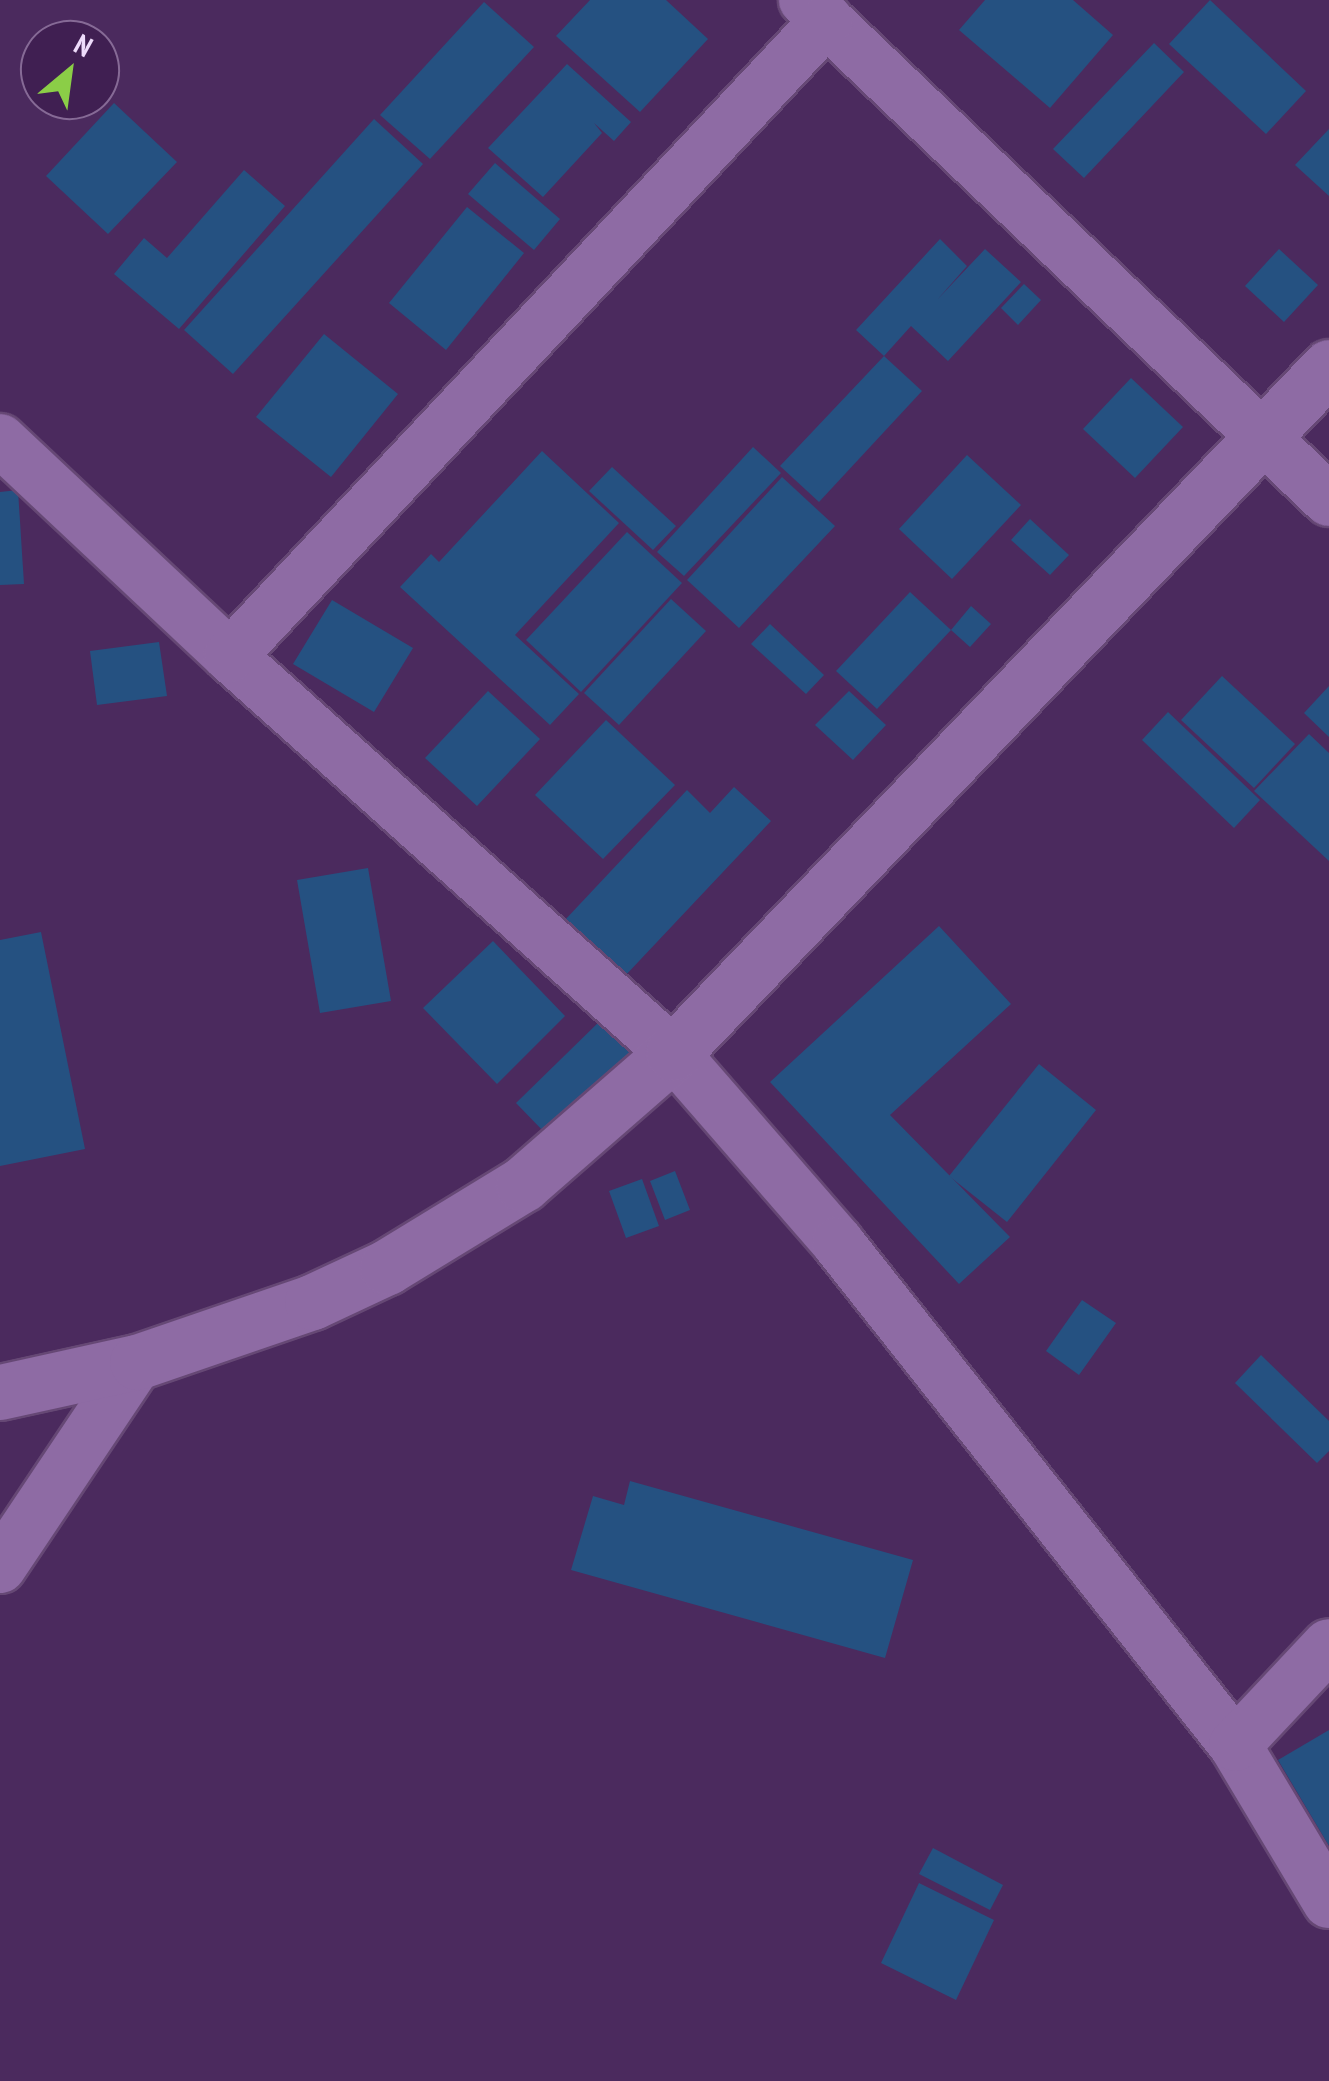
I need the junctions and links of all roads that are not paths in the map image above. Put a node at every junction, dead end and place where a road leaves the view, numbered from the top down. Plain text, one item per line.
1 (816, 10) edge
2 (1329, 367) edge
3 (0, 440) edge
4 (1265, 440) junction
5 (1329, 500) edge
6 (230, 656) junction
7 (674, 1053) junction
8 (137, 1362) junction
9 (0, 1392) edge
10 (0, 1567) edge
11 (1329, 1645) edge
12 (1234, 1745) junction
13 (1329, 1902) edge

1 - 4 street
1 - 6 street
2 - 4 street
3 - 6 street
4 - 5 street
4 - 7 street
6 - 7 street
7 - 8 street
7 - 12 street
8 - 9 street
8 - 10 street
11 - 12 street
12 - 13 street

